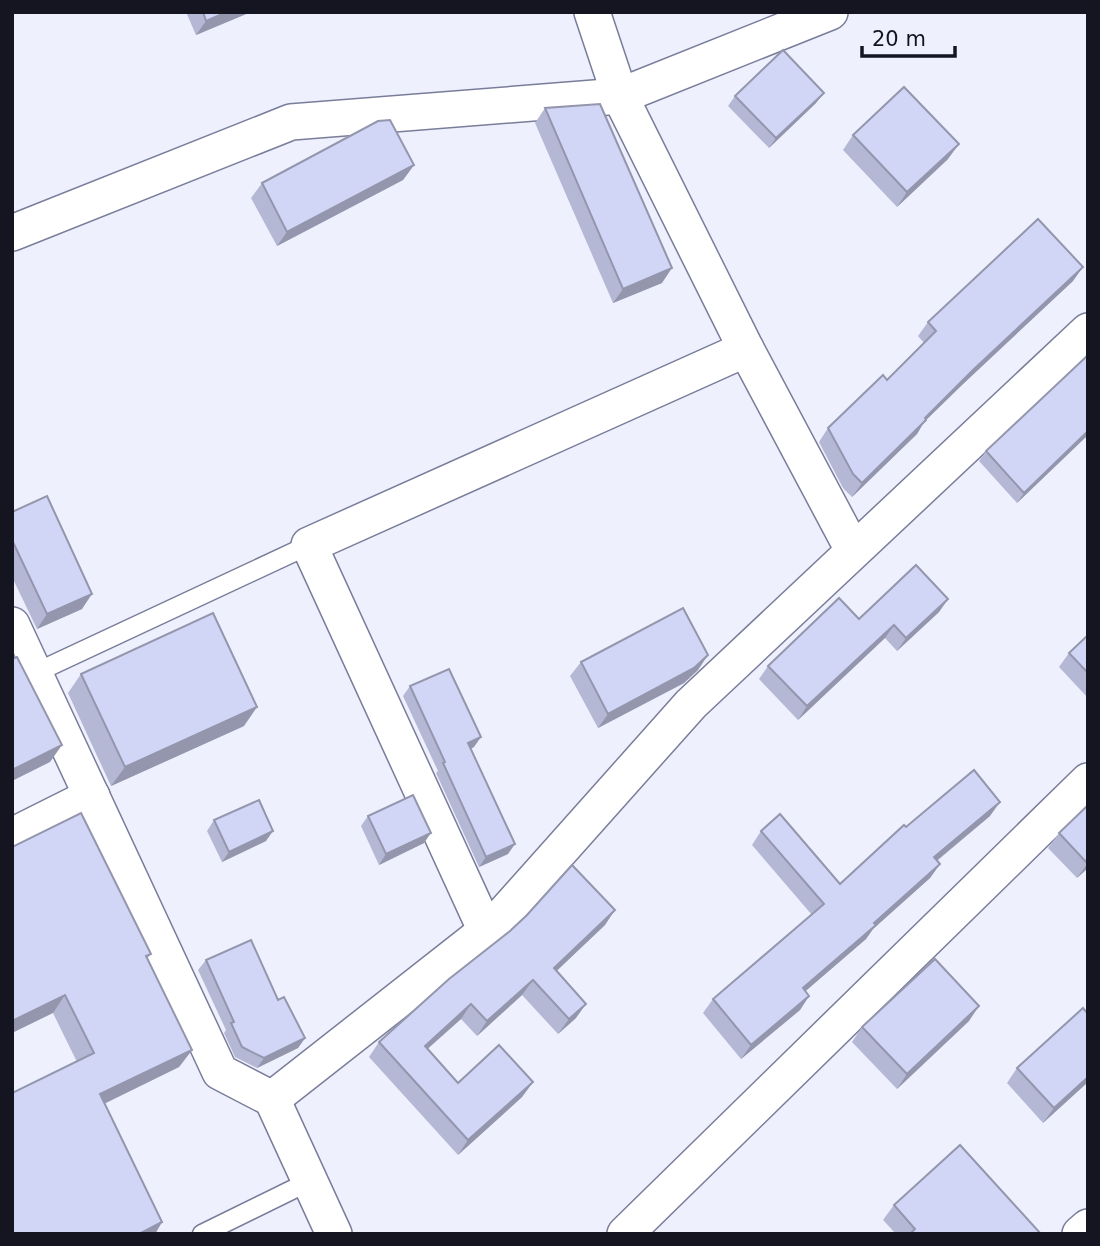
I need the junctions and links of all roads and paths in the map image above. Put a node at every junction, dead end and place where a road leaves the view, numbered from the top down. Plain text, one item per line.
1 (592, 12) edge
2 (830, 12) edge
3 (620, 96) junction
4 (12, 233) edge
5 (1088, 331) edge
6 (746, 349) junction
7 (309, 545) junction
8 (853, 551) junction
9 (12, 625) edge
10 (35, 673) junction
11 (1088, 781) edge
12 (92, 796) junction
13 (12, 836) edge
14 (486, 931) junction
15 (272, 1099) junction
16 (310, 1181) junction
17 (1088, 1227) edge
18 (202, 1234) edge
19 (334, 1234) edge
20 (625, 1234) edge
21 (1080, 1234) edge

1 - 3 street
2 - 3 street
3 - 4 street
3 - 6 street
5 - 8 street
6 - 7 street
6 - 8 street
7 - 10 lane
7 - 14 street
8 - 14 street
9 - 10 street
10 - 12 street
11 - 20 street
12 - 13 street
12 - 15 street
14 - 15 street
15 - 16 street
16 - 18 lane
16 - 19 street
17 - 21 street

